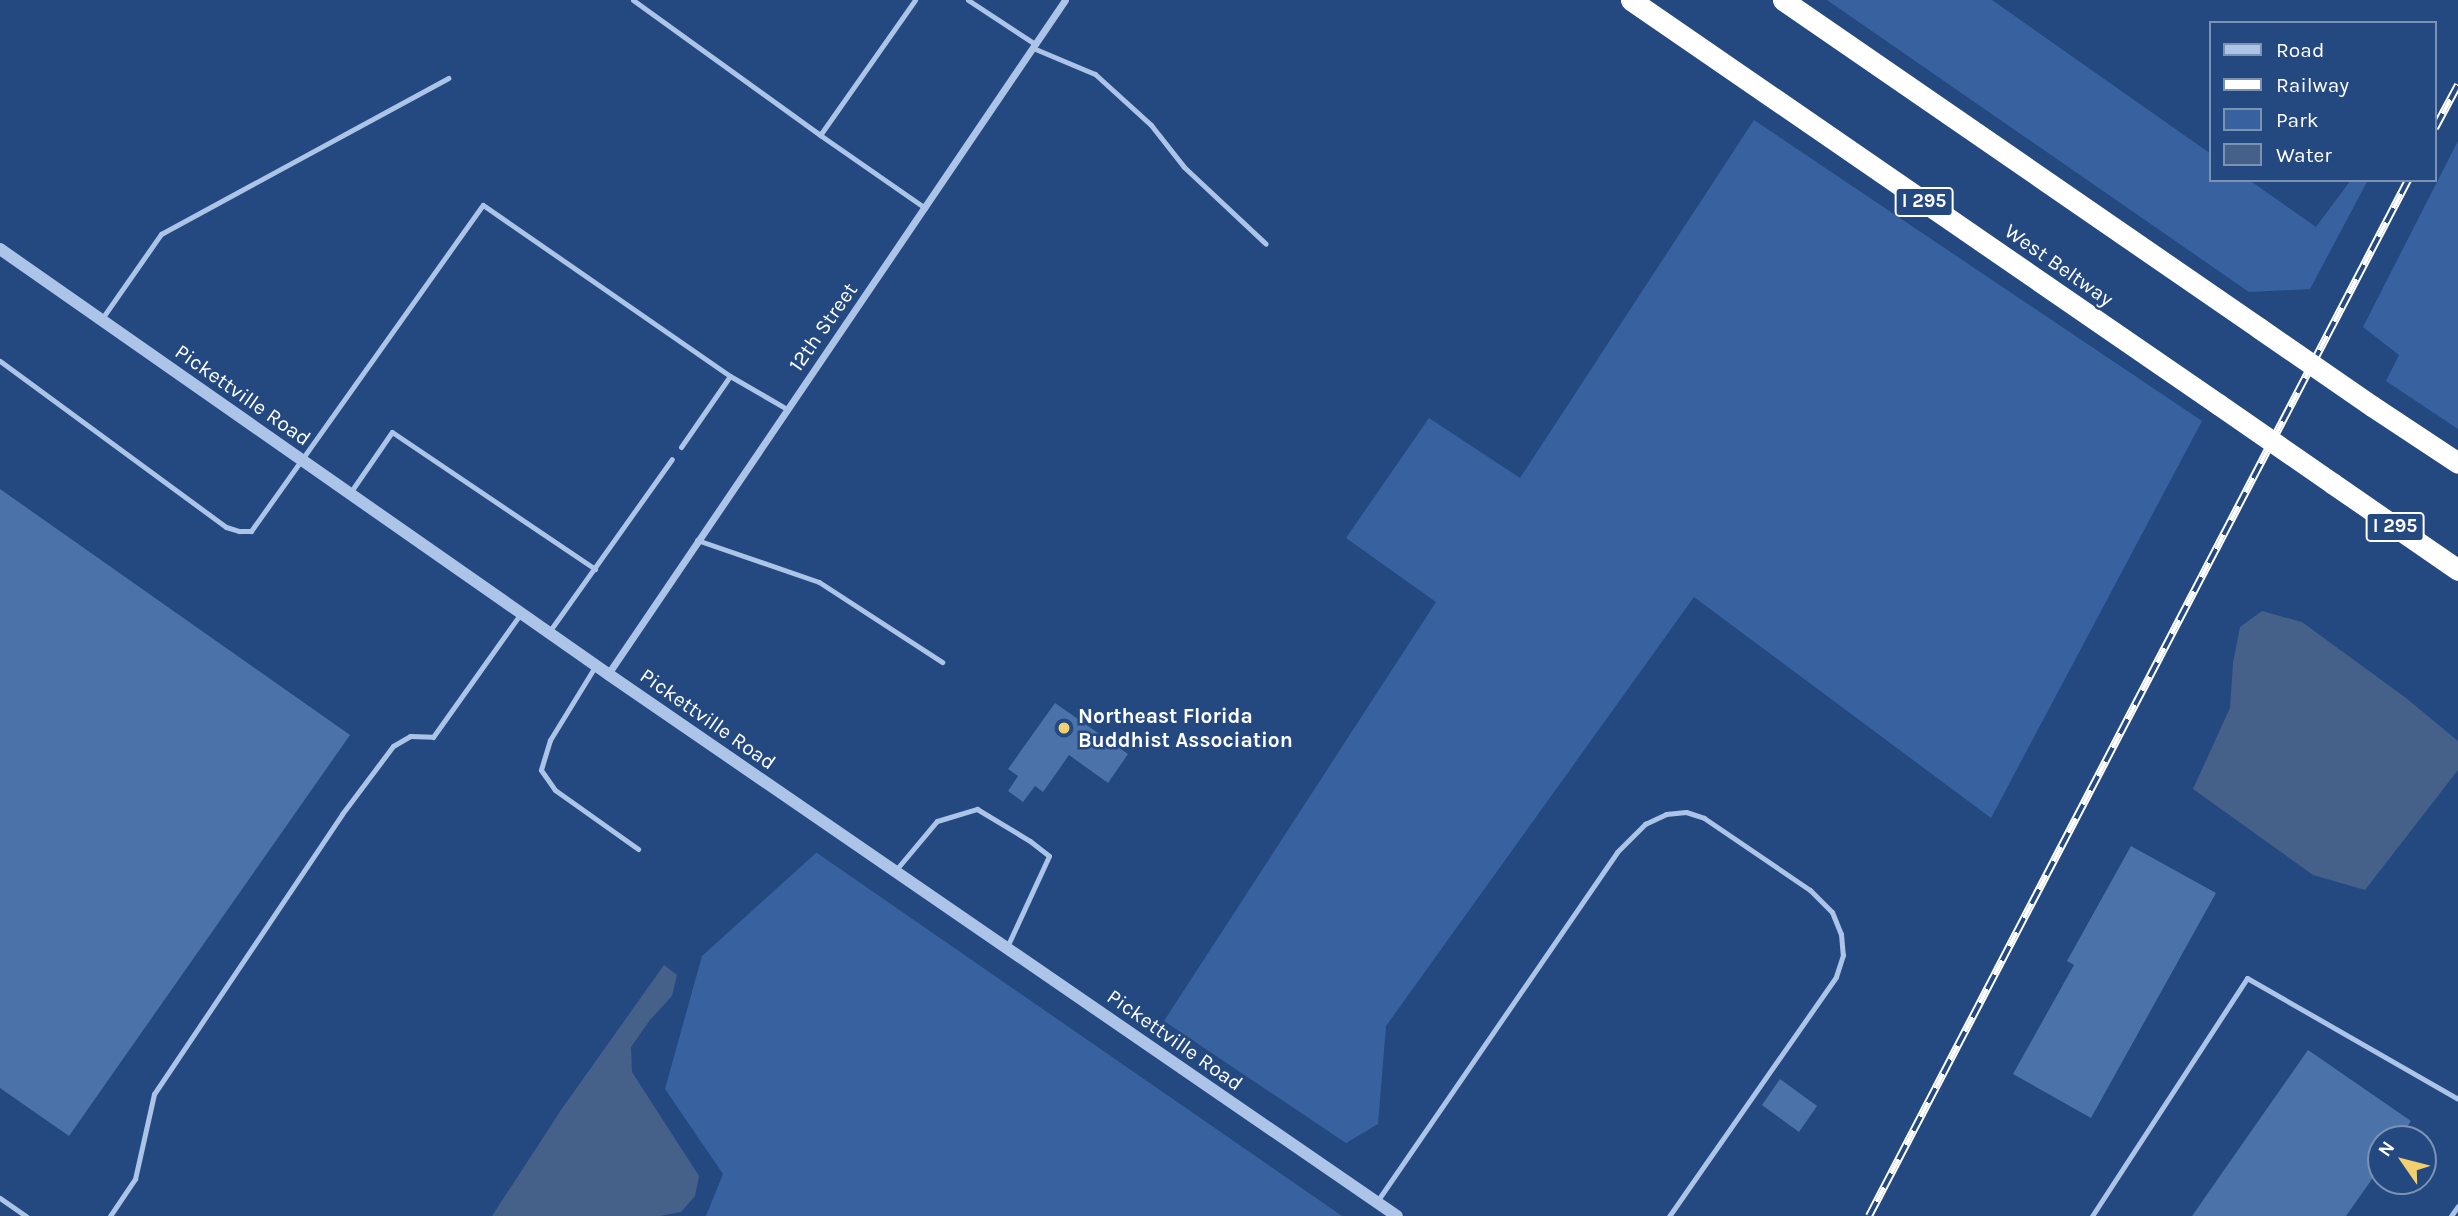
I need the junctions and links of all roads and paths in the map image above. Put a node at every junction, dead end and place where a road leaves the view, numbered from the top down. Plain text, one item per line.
1 (633, 0) edge
2 (915, 0) edge
3 (968, 0) edge
4 (1065, 0) edge
5 (1631, 0) edge
6 (1783, 0) edge
7 (1034, 46) junction
8 (448, 78) dead end
9 (820, 135) junction
10 (925, 208) junction
11 (1266, 244) dead end
12 (0, 249) edge
13 (101, 320) junction
14 (0, 361) edge
15 (730, 376) junction
16 (787, 409) junction
17 (681, 447) dead end
18 (672, 459) dead end
19 (304, 461) junction
20 (2458, 463) edge
21 (350, 493) junction
22 (697, 541) junction
23 (594, 569) junction
24 (2458, 570) edge
25 (521, 613) junction
26 (550, 632) junction
27 (942, 662) dead end
28 (596, 665) junction
29 (608, 674) junction
30 (638, 849) dead end
31 (895, 871) junction
32 (1006, 947) junction
33 (2458, 1099) edge
34 (0, 1198) edge
35 (1376, 1202) junction
36 (2458, 1206) edge
37 (26, 1216) edge
38 (110, 1216) edge
39 (1397, 1216) edge
40 (1669, 1216) edge
41 (2092, 1216) edge
42 (2451, 1216) edge

1 - 9 lane
2 - 9 lane
3 - 7 lane
4 - 7 street, 12th Street
5 - 24 highway, West Beltway / I 295, bridge
6 - 20 highway, bridge
7 - 10 street, 12th Street
7 - 11 lane
8 - 13 lane
9 - 10 lane
10 - 16 street, 12th Street
12 - 13 street, Pickettville Road
13 - 19 street, Pickettville Road
14 - 19 lane
15 - 16 lane
15 - 17 lane
15 - 19 lane
16 - 22 street, 12th Street
18 - 23 lane
19 - 21 street, Pickettville Road
21 - 23 lane
21 - 25 street, Pickettville Road
22 - 27 lane
22 - 29 street, 12th Street
23 - 26 lane
25 - 26 street, Pickettville Road
25 - 38 lane
26 - 28 street, Pickettville Road
28 - 29 street, Pickettville Road
28 - 30 lane
29 - 31 street, Pickettville Road
31 - 32 street, Pickettville Road
31 - 32 lane
32 - 35 street, Pickettville Road
33 - 41 lane
34 - 37 lane
35 - 39 street, Pickettville Road
35 - 40 lane
36 - 42 lane

